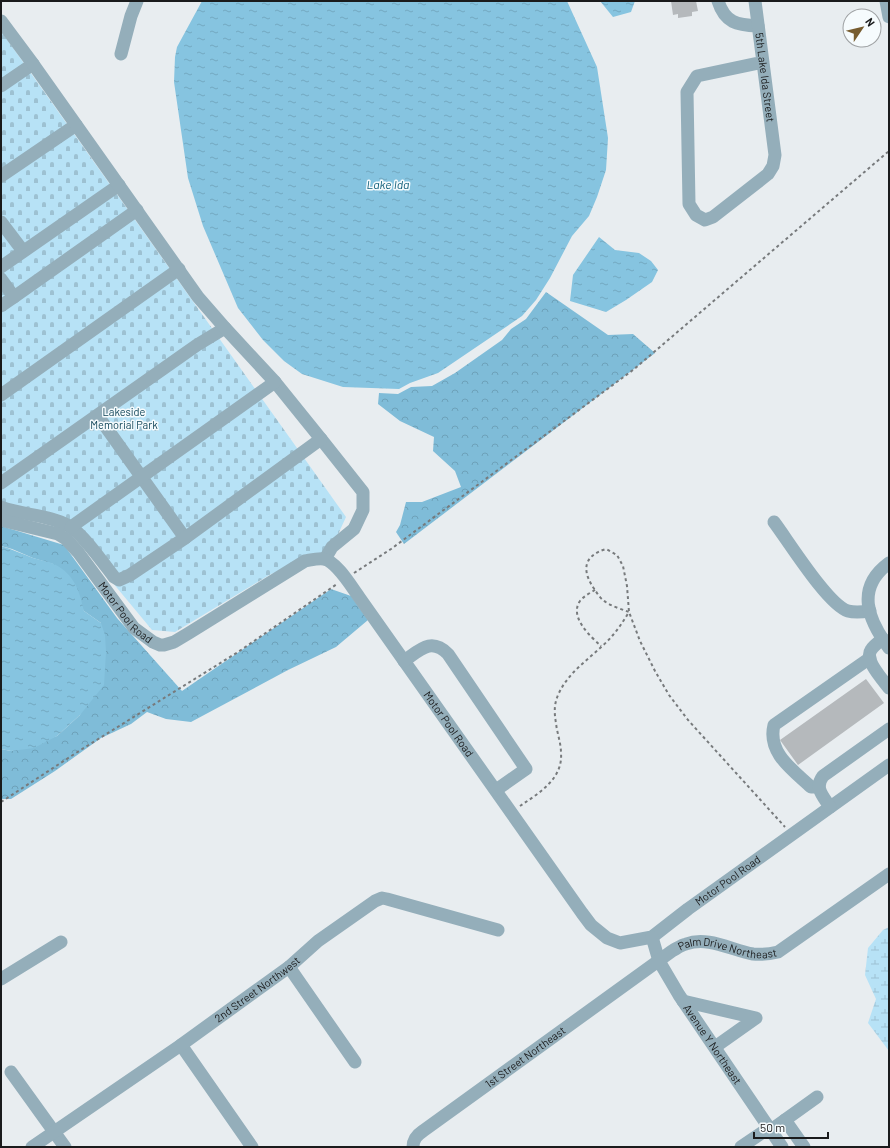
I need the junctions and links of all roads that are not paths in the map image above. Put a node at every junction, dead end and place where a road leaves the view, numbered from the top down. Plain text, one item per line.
1 (137, 1) edge
2 (718, 1) edge
3 (755, 1) edge
4 (886, 1) edge
5 (889, 17) edge
6 (1, 21) edge
7 (758, 26) junction
8 (121, 54) dead end
9 (763, 62) junction
10 (33, 64) junction
11 (1, 86) edge
12 (76, 125) junction
13 (1, 176) edge
14 (119, 184) junction
15 (137, 210) junction
16 (1, 222) edge
17 (23, 251) junction
18 (1, 267) edge
19 (179, 270) junction
20 (1, 279) edge
21 (14, 297) junction
22 (1, 306) edge
23 (225, 328) junction
24 (275, 382) junction
25 (1, 395) edge
26 (98, 416) junction
27 (321, 439) junction
28 (141, 478) junction
29 (1, 483) edge
30 (1, 507) edge
31 (1, 520) edge
32 (774, 522) dead end
33 (71, 527) junction
34 (185, 538) junction
35 (324, 559) junction
36 (889, 563) edge
37 (870, 611) junction
38 (886, 644) edge
39 (870, 658) junction
40 (404, 661) junction
41 (889, 688) edge
42 (889, 729) edge
43 (889, 765) edge
44 (831, 770) junction
45 (803, 779) junction
46 (819, 787) junction
47 (496, 790) junction
48 (830, 807) junction
49 (889, 874) edge
50 (498, 930) dead end
51 (652, 937) junction
52 (61, 942) dead end
53 (659, 961) junction
54 (289, 967) junction
55 (644, 972) joint
56 (1, 979) edge
57 (683, 1001) junction
58 (181, 1045) junction
59 (715, 1048) junction
60 (355, 1062) dead end
61 (11, 1072) dead end
62 (817, 1097) dead end
63 (785, 1120) junction
64 (770, 1129) junction
65 (55, 1132) junction
66 (32, 1147) edge
67 (66, 1147) edge
68 (252, 1147) edge
69 (413, 1147) edge
70 (741, 1147) edge
71 (782, 1147) edge
72 (804, 1147) edge

1 - 8 street
2 - 7 street
3 - 7 street, 5th Lake Ida Street
4 - 5 street
6 - 10 street
7 - 9 street, 5th Lake Ida Street
9 - 9 street, 5th Lake Ida Street
10 - 11 street
10 - 12 street
12 - 13 street
12 - 14 street
14 - 15 street
14 - 17 street
15 - 19 street
15 - 21 street
16 - 17 street
17 - 18 street
19 - 23 street
19 - 25 street
20 - 21 street
21 - 22 street
23 - 24 street
23 - 26 street
24 - 27 street
24 - 28 street
26 - 28 street
26 - 29 street
27 - 34 street
27 - 35 street
28 - 33 street
28 - 34 street
30 - 33 street
31 - 35 street, Motor Pool Road
32 - 37 street
33 - 34 street
35 - 40 street, Motor Pool Road
36 - 37 street
37 - 38 street
38 - 39 street
39 - 41 street
39 - 45 street
40 - 47 street, Motor Pool Road
40 - 47 street
42 - 44 street
43 - 48 street, Motor Pool Road
44 - 45 street
44 - 46 street
45 - 46 street
46 - 48 street
47 - 51 street, Motor Pool Road
48 - 51 street, Motor Pool Road
49 - 53 street, Palm Drive Northeast
50 - 54 street, 2nd Street Northwest
51 - 53 street, Avenue Y Northeast
52 - 56 street
53 - 55 street, Palm Drive Northeast
53 - 57 street, Avenue Y Northeast
54 - 58 street, 2nd Street Northwest
54 - 60 street
55 - 69 street, 1st Street Northeast
57 - 59 street, Avenue Y Northeast
57 - 59 street
58 - 65 street, 2nd Street Northwest
58 - 68 street
59 - 64 street, Avenue Y Northeast
61 - 65 street
62 - 63 street
63 - 64 street
63 - 72 street
64 - 70 street
64 - 71 street, Avenue Y Northeast
65 - 66 street, 2nd Street Northwest
65 - 67 street

